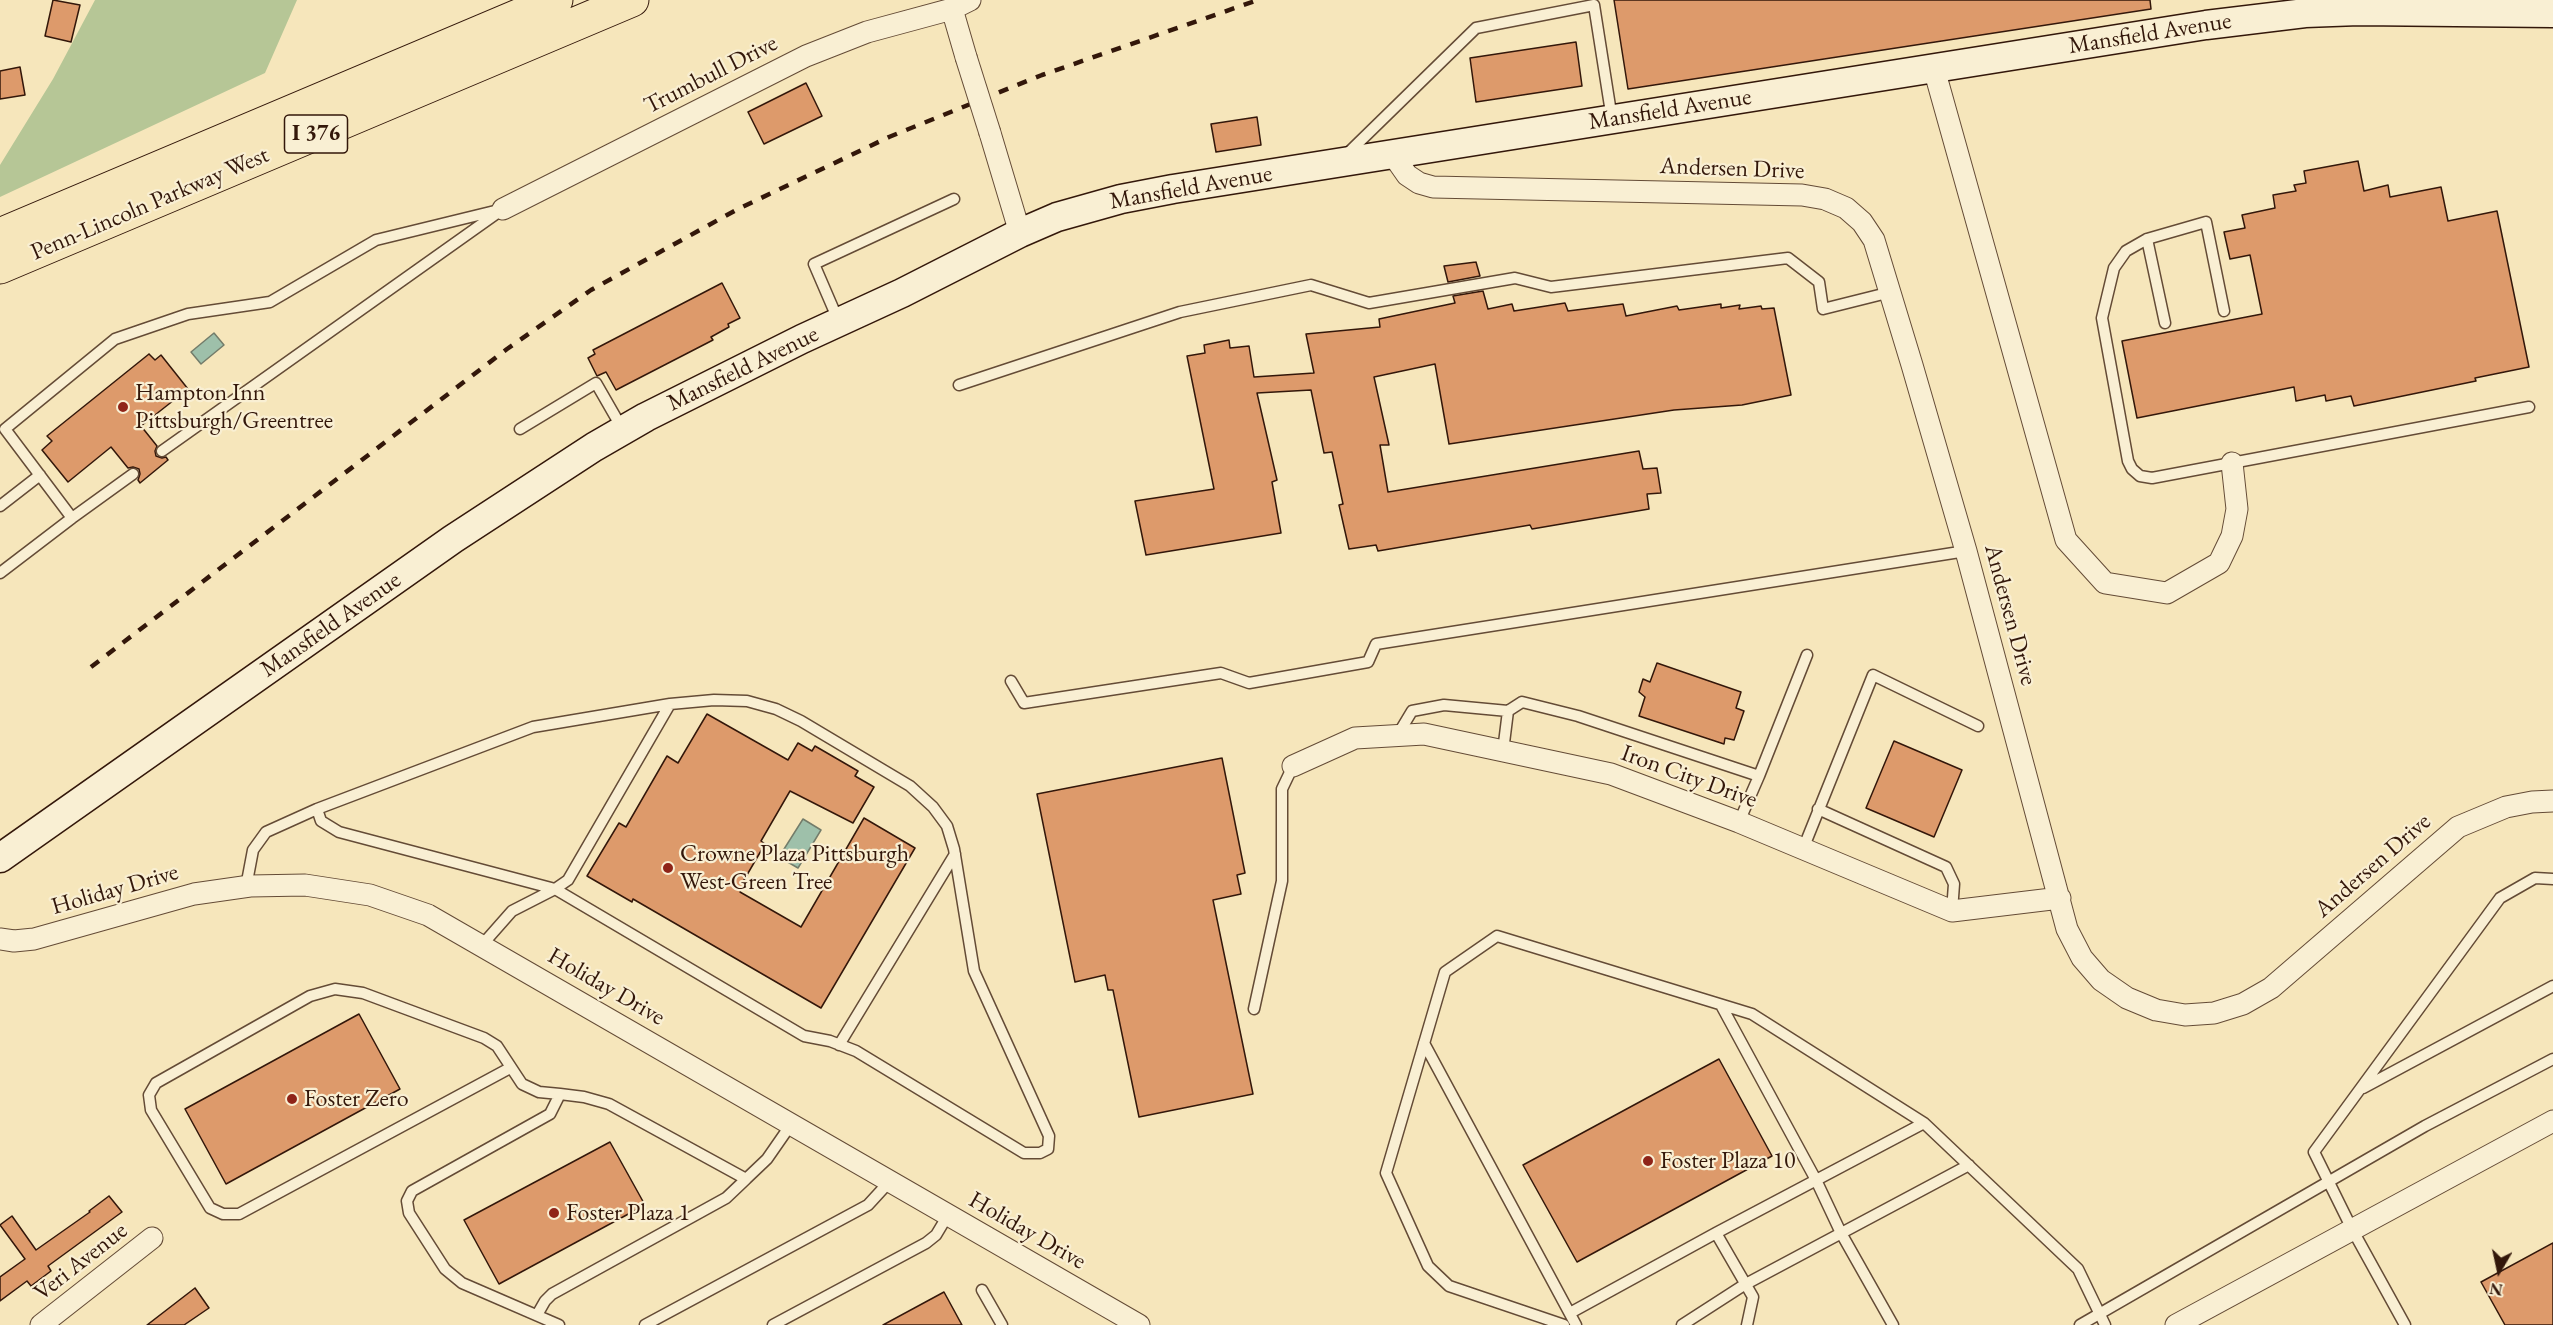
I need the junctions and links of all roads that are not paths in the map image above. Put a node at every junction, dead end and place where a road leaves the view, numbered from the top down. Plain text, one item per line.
1 (556, 0) edge
2 (632, 0) edge
3 (961, 4) edge
4 (2553, 13) edge
5 (1934, 69) junction
6 (1612, 120) junction
7 (1393, 154) junction
8 (1337, 163) junction
9 (954, 199) dead end
10 (503, 208) junction
11 (1020, 233) junction
12 (0, 235) edge
13 (2146, 239) junction
14 (0, 267) edge
15 (1891, 292) junction
16 (2224, 311) dead end
17 (839, 322) junction
18 (2165, 323) dead end
19 (959, 385) dead end
20 (2529, 407) dead end
21 (520, 429) dead end
22 (623, 430) junction
23 (2, 431) edge
24 (162, 452) dead end
25 (2232, 463) junction
26 (133, 474) dead end
27 (40, 476) junction
28 (0, 506) edge
29 (72, 518) junction
30 (1966, 551) junction
31 (0, 573) edge
32 (1807, 655) dead end
33 (1011, 681) dead end
34 (670, 704) junction
35 (1508, 711) junction
36 (1978, 726) dead end
37 (1397, 736) junction
38 (1503, 751) junction
39 (1293, 766) joint
40 (1760, 776) junction
41 (2553, 801) edge
42 (317, 809) junction
43 (1818, 809) junction
44 (1739, 822) junction
45 (1803, 849) junction
46 (955, 854) junction
47 (0, 858) edge
48 (2553, 879) edge
49 (246, 887) junction
50 (555, 889) junction
51 (2060, 898) junction
52 (1952, 911) junction
53 (0, 939) edge
54 (482, 945) junction
55 (2553, 986) edge
56 (1721, 1005) junction
57 (1254, 1009) dead end
58 (1424, 1043) junction
59 (839, 1045) junction
60 (2553, 1059) edge
61 (510, 1068) junction
62 (2360, 1090) junction
63 (560, 1094) junction
64 (2553, 1121) edge
65 (792, 1123) junction
66 (1923, 1123) junction
67 (1969, 1166) junction
68 (746, 1179) junction
69 (1816, 1180) junction
70 (890, 1181) junction
71 (2330, 1182) junction
72 (948, 1215) junction
73 (2352, 1229) junction
74 (1716, 1233) junction
75 (1841, 1233) junction
76 (152, 1238) dead end
77 (1744, 1285) junction
78 (982, 1290) dead end
79 (1570, 1313) junction
80 (537, 1315) junction
81 (2103, 1320) edge
82 (41, 1325) edge
83 (559, 1325) edge
84 (645, 1325) edge
85 (773, 1325) edge
86 (1002, 1325) edge
87 (1139, 1325) edge
88 (1564, 1325) edge
89 (1576, 1325) edge
90 (1682, 1325) edge
91 (1747, 1325) edge
92 (1893, 1325) edge
93 (2080, 1325) edge
94 (2175, 1325) edge
95 (2405, 1325) edge

1 - 12 highway, Penn-Lincoln Parkway West / I 376
2 - 14 highway, Penn-Lincoln Parkway West / I 376
3 - 10 street, Trumbull Drive
3 - 11 street, Trumbull Drive, bridge
4 - 5 main road, Mansfield Avenue
5 - 6 main road, Mansfield Avenue
5 - 25 street
6 - 7 main road, Mansfield Avenue
6 - 8 lane
7 - 8 main road, Mansfield Avenue
7 - 15 street, Andersen Drive
8 - 11 main road, Mansfield Avenue
9 - 17 lane
10 - 23 lane
10 - 24 lane
11 - 17 main road, Mansfield Avenue
13 - 16 lane
13 - 18 lane
13 - 25 lane
15 - 19 lane
15 - 30 street, Andersen Drive
17 - 22 main road, Mansfield Avenue
20 - 25 lane
21 - 22 lane
22 - 47 main road, Mansfield Avenue
23 - 27 lane
26 - 29 lane
27 - 28 lane
27 - 29 lane
29 - 31 lane
30 - 33 lane
30 - 51 street, Andersen Drive
32 - 40 lane
34 - 42 lane
34 - 46 lane
34 - 50 lane
35 - 37 lane
35 - 38 lane
35 - 40 lane
36 - 43 lane
37 - 38 street, Iron City Drive
37 - 39 street, Iron City Drive
38 - 44 street, Iron City Drive
39 - 57 lane
40 - 44 lane
41 - 51 street, Andersen Drive
42 - 49 lane
42 - 50 lane
43 - 45 lane
43 - 52 lane
44 - 45 street, Iron City Drive
45 - 52 street, Iron City Drive
46 - 59 lane
46 - 59 lane
48 - 62 lane
49 - 53 street, Holiday Drive
49 - 54 street, Holiday Drive
50 - 54 lane
50 - 59 lane
51 - 52 street, Iron City Drive
54 - 65 street, Holiday Drive
55 - 62 lane
56 - 58 lane
56 - 66 lane
56 - 69 lane
58 - 79 lane
58 - 88 lane
60 - 71 lane
61 - 61 lane
61 - 63 lane
62 - 71 lane
63 - 68 lane
63 - 80 lane
64 - 73 street
65 - 68 lane
65 - 70 street, Holiday Drive
66 - 67 lane
66 - 69 lane
67 - 75 lane
67 - 81 lane
68 - 80 lane
69 - 74 lane
69 - 75 lane
70 - 72 street, Holiday Drive
70 - 84 lane
71 - 73 lane
71 - 81 lane
72 - 85 lane
72 - 87 street, Holiday Drive
73 - 94 street
73 - 95 lane
74 - 77 lane
74 - 79 lane
75 - 77 lane
75 - 92 lane
76 - 82 street, Veri Avenue
77 - 90 lane
77 - 91 lane
78 - 86 lane
79 - 89 lane
80 - 83 lane
81 - 93 lane

